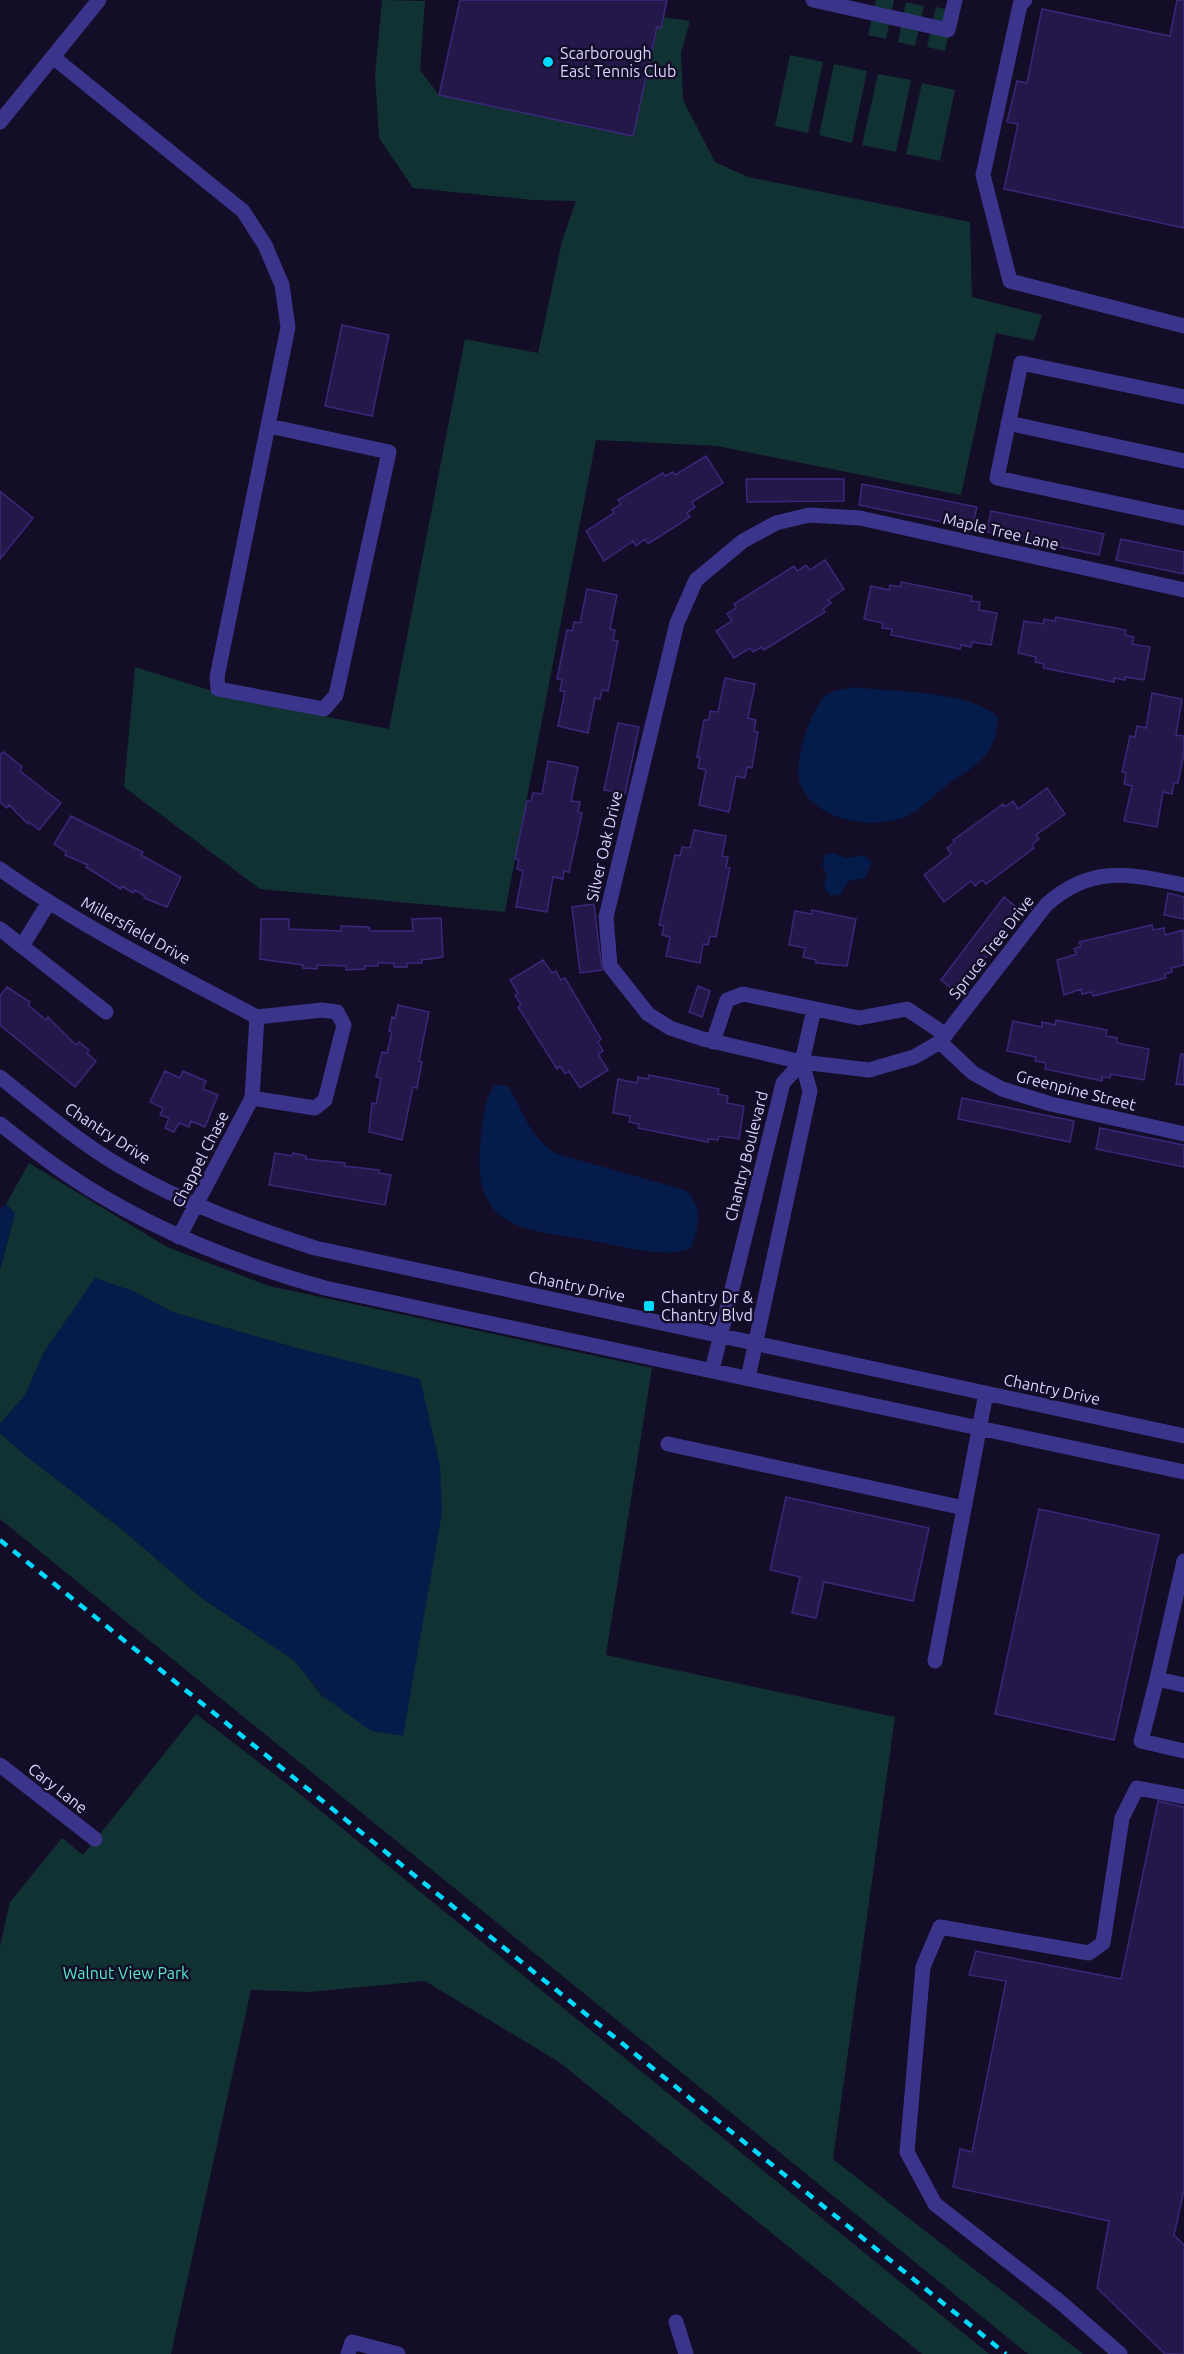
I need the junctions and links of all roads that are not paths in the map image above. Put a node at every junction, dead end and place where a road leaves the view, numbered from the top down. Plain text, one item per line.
1 (99, 0) edge
2 (813, 0) edge
3 (955, 0) edge
4 (1025, 0) edge
5 (53, 57) junction
6 (0, 122) edge
7 (1184, 326) edge
8 (1184, 398) edge
9 (1008, 423) junction
10 (269, 426) junction
11 (1184, 461) edge
12 (808, 515) joint
13 (1184, 518) edge
14 (1184, 591) edge
15 (0, 869) edge
16 (1184, 885) edge
17 (49, 902) junction
18 (0, 929) edge
19 (21, 946) junction
20 (814, 1009) junction
21 (106, 1012) dead end
22 (257, 1017) junction
23 (943, 1038) junction
24 (713, 1042) junction
25 (802, 1062) junction
26 (0, 1077) edge
27 (252, 1098) junction
28 (0, 1124) edge
29 (1184, 1134) edge
30 (197, 1205) junction
31 (179, 1237) junction
32 (721, 1335) junction
33 (756, 1343) junction
34 (712, 1370) junction
35 (748, 1378) junction
36 (986, 1393) junction
37 (979, 1429) junction
38 (1184, 1436) edge
39 (668, 1444) dead end
40 (1184, 1472) edge
41 (964, 1508) junction
42 (1184, 1561) edge
43 (935, 1661) dead end
44 (1157, 1679) junction
45 (1184, 1685) edge
46 (1184, 1751) edge
47 (0, 1765) edge
48 (1184, 1797) edge
49 (95, 1839) dead end
50 (676, 2322) dead end
51 (348, 2354) edge
52 (398, 2354) edge
53 (687, 2354) edge
54 (1120, 2354) edge

1 - 5 street
2 - 3 street
4 - 7 street
5 - 6 street
5 - 10 street
8 - 9 street
9 - 11 street
9 - 13 street
10 - 10 street
12 - 14 street, Maple Tree Lane
12 - 24 street, Silver Oak Drive
15 - 17 street, Millersfield Drive
16 - 23 street, Spruce Tree Drive
17 - 19 street
17 - 22 street, Millersfield Drive
18 - 19 street
19 - 21 street
20 - 23 street, Greenpine Street
20 - 24 street, Greenpine Street
20 - 25 street
22 - 27 street, Chappel Chase
22 - 27 street
23 - 25 street, Silver Oak Drive
23 - 29 street, Greenpine Street
24 - 25 street, Silver Oak Drive
25 - 32 street, Chantry Boulevard
25 - 33 street
26 - 30 street, Chantry Drive
27 - 30 street, Chappel Chase
28 - 31 street
30 - 31 street, Chappel Chase
30 - 32 street, Chantry Drive
31 - 34 street
32 - 33 street, Chantry Drive
32 - 34 street, Chantry Boulevard
33 - 35 street
33 - 36 street, Chantry Drive
34 - 35 street
35 - 37 street
36 - 37 street
36 - 38 street, Chantry Drive
37 - 40 street
37 - 41 street
39 - 41 street
41 - 43 street
42 - 44 street
44 - 45 street
44 - 46 street
47 - 49 street, Cary Lane
48 - 54 street
50 - 53 street
51 - 52 street

